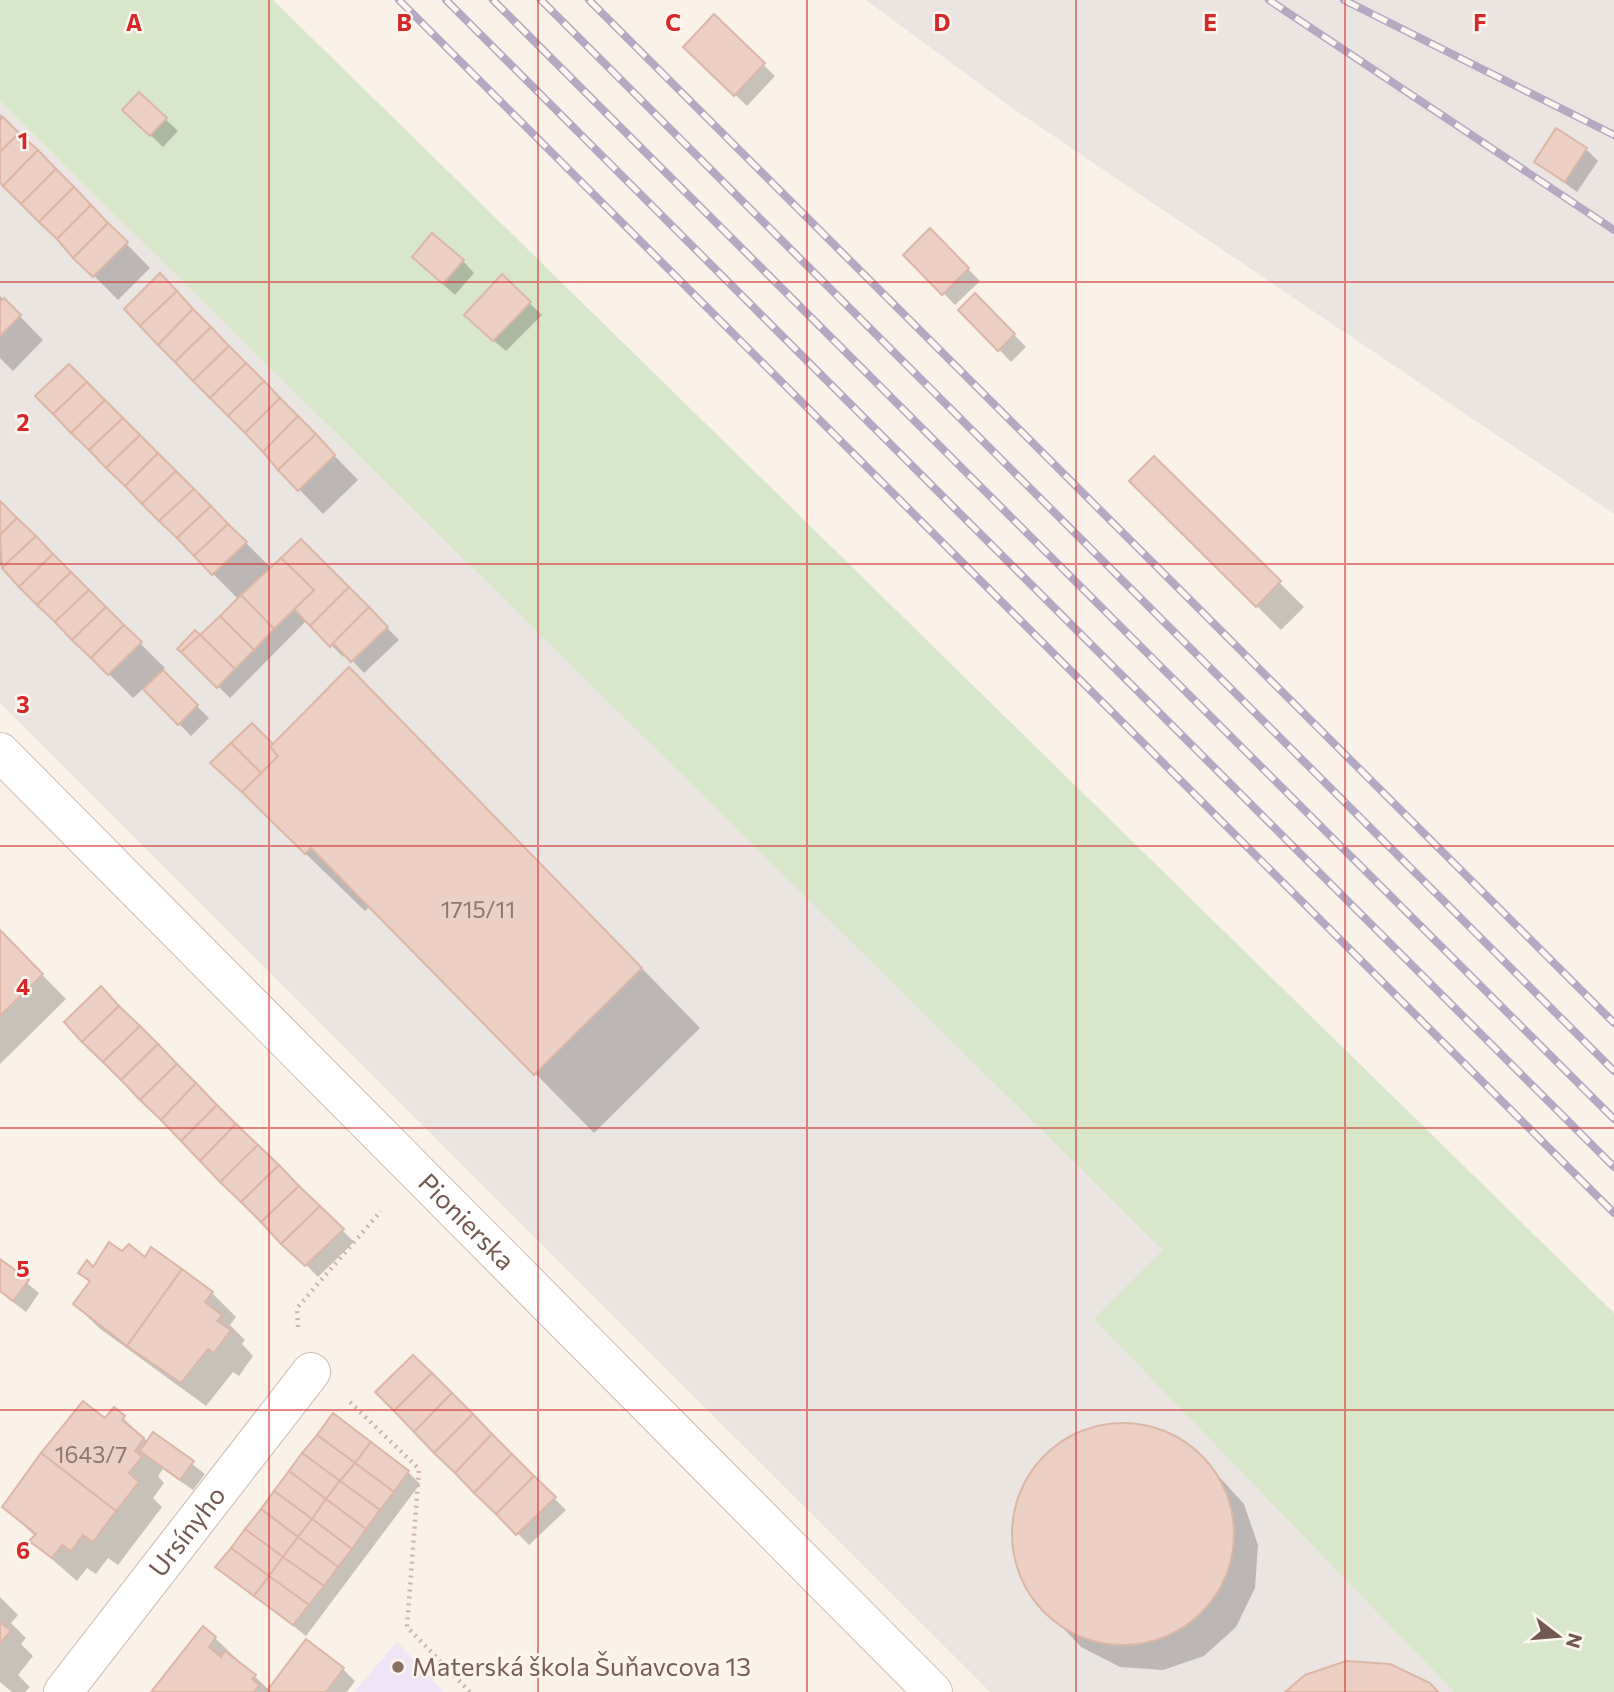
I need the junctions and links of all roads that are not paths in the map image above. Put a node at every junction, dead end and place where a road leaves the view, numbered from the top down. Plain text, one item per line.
1 (0, 752) edge
2 (311, 1372) dead end
3 (63, 1692) edge
4 (933, 1692) edge

1 - 4 street, Pionierska
2 - 3 street, Ursínyho

